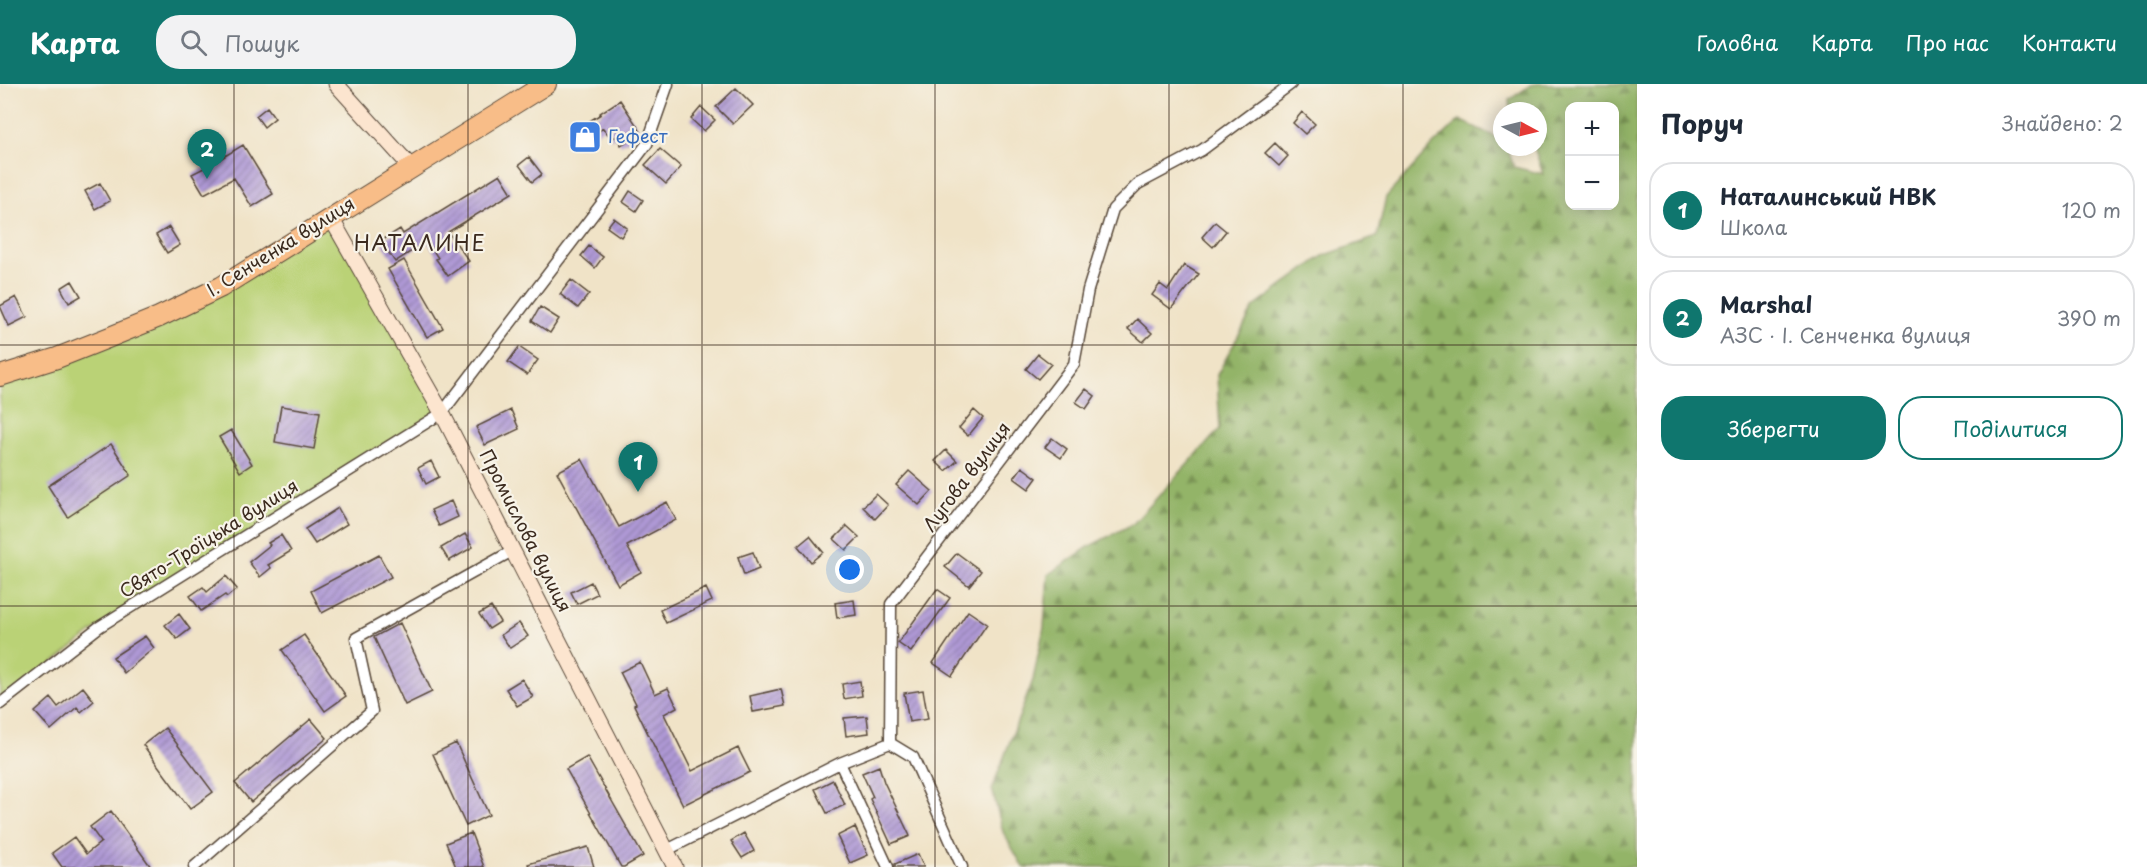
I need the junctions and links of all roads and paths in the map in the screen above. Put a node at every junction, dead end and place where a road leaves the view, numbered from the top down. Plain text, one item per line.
1 (336, 84) edge
2 (546, 84) edge
3 (668, 84) edge
4 (1291, 84) edge
5 (411, 167) junction
6 (331, 218) junction
7 (0, 376) edge
8 (442, 413) junction
9 (513, 550) junction
10 (0, 704) edge
11 (890, 743) junction
12 (840, 763) junction
13 (667, 850) junction
14 (194, 867) edge
15 (675, 867) edge
16 (888, 867) edge
17 (962, 867) edge

1 - 5 street
2 - 5 highway, І. Сенченка вулиця
3 - 8 street
4 - 11 street, Лугова вулиця
5 - 6 highway, І. Сенченка вулиця
6 - 7 highway, І. Сенченка вулиця
6 - 8 street, Промислова вулиця
8 - 9 street, Промислова вулиця
8 - 10 street, Свято-Троїцька вулиця
9 - 13 street, Промислова вулиця
9 - 14 street
11 - 12 street
11 - 17 street
12 - 13 street
12 - 16 street
13 - 15 street, Промислова вулиця

